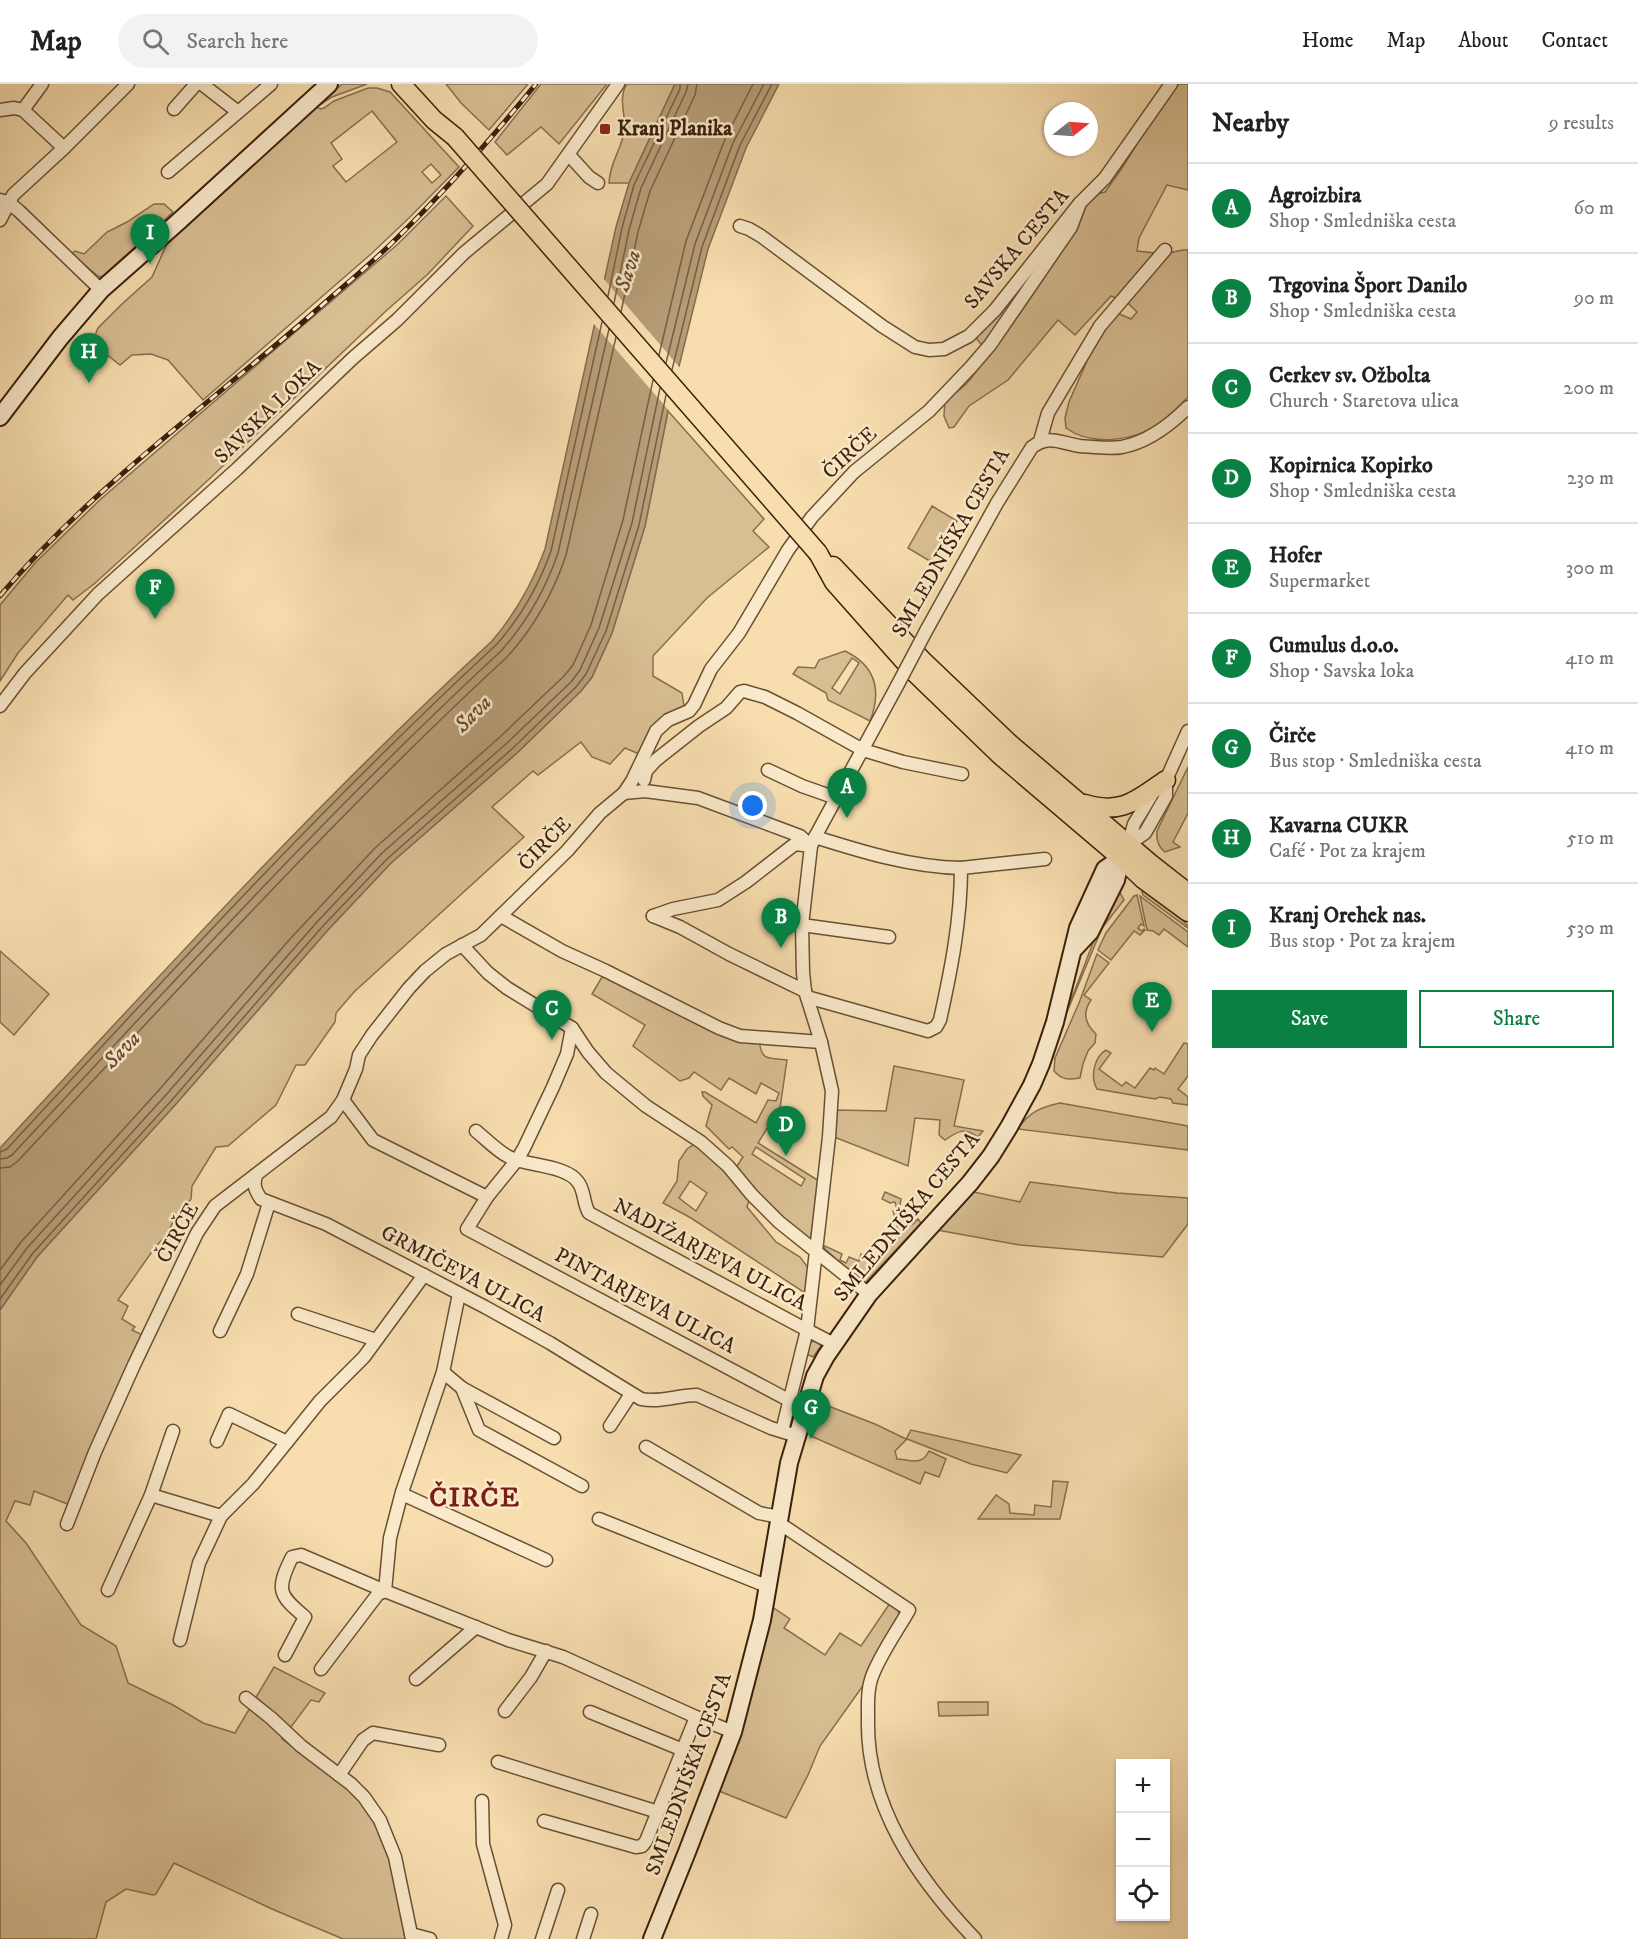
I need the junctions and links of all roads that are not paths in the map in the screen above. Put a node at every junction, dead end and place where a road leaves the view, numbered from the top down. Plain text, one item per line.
1 (42, 84) edge
2 (128, 84) edge
3 (196, 84) edge
4 (202, 84) edge
5 (271, 84) edge
6 (329, 84) edge
7 (401, 84) edge
8 (418, 84) edge
9 (618, 84) edge
10 (1171, 84) edge
11 (174, 109) dead end
12 (0, 110) edge
13 (23, 110) junction
14 (238, 112) junction
15 (455, 137) junction
16 (64, 148) junction
17 (569, 155) junction
18 (168, 172) dead end
19 (598, 183) dead end
20 (4, 201) edge
21 (1080, 203) junction
22 (0, 220) edge
23 (740, 226) dead end
24 (1165, 249) dead end
25 (101, 290) junction
26 (1188, 407) edge
27 (0, 417) edge
28 (1040, 441) junction
29 (818, 553) junction
30 (0, 706) edge
31 (1188, 731) edge
32 (863, 750) junction
33 (640, 764) junction
34 (768, 770) dead end
35 (962, 774) dead end
36 (1166, 780) junction
37 (644, 786) junction
38 (624, 793) junction
39 (836, 798) junction
40 (1080, 803) junction
41 (813, 842) junction
42 (1125, 851) junction
43 (1045, 859) dead end
44 (961, 868) junction
45 (1188, 892) edge
46 (1188, 912) edge
47 (501, 916) junction
48 (802, 925) junction
49 (889, 937) dead end
50 (462, 945) junction
51 (806, 994) junction
52 (572, 1028) junction
53 (821, 1042) junction
54 (343, 1100) junction
55 (476, 1131) dead end
56 (517, 1160) junction
57 (256, 1176) junction
58 (487, 1197) junction
59 (270, 1203) junction
60 (815, 1252) junction
61 (424, 1275) junction
62 (459, 1294) junction
63 (869, 1294) junction
64 (298, 1314) dead end
65 (807, 1330) junction
66 (220, 1331) dead end
67 (376, 1340) junction
68 (834, 1344) junction
69 (443, 1372) junction
70 (462, 1388) junction
71 (631, 1394) junction
72 (797, 1403) junction
73 (610, 1426) dead end
74 (174, 1431) dead end
75 (789, 1434) junction
76 (554, 1438) dead end
77 (218, 1441) dead end
78 (287, 1442) junction
79 (646, 1447) dead end
80 (582, 1486) dead end
81 (402, 1494) junction
82 (151, 1495) junction
83 (221, 1516) junction
84 (599, 1518) dead end
85 (779, 1520) junction
86 (67, 1524) dead end
87 (546, 1560) dead end
88 (769, 1587) junction
89 (108, 1590) dead end
90 (385, 1591) junction
91 (476, 1627) junction
92 (180, 1640) dead end
93 (546, 1652) junction
94 (285, 1655) dead end
95 (321, 1669) dead end
96 (416, 1678) dead end
97 (246, 1698) dead end
98 (505, 1710) dead end
99 (590, 1712) dead end
100 (696, 1717) junction
101 (733, 1732) junction
102 (439, 1745) dead end
103 (682, 1750) junction
104 (498, 1762) dead end
105 (339, 1775) junction
106 (482, 1800) dead end
107 (658, 1812) junction
108 (544, 1821) dead end
109 (558, 1890) dead end
110 (591, 1914) dead end
111 (412, 1936) edge
112 (430, 1939) edge
113 (501, 1939) edge
114 (542, 1939) edge
115 (583, 1939) edge
116 (652, 1939) edge
117 (975, 1939) edge

1 - 13 street
2 - 16 street
3 - 11 street
4 - 14 street
5 - 14 street
6 - 25 street
7 - 15 main road
8 - 15 main road
9 - 17 street, SAVSKA LOKA
10 - 21 street, SAVSKA CESTA
12 - 13 street
13 - 16 street
14 - 18 street
15 - 29 main road, bridge
16 - 20 street
17 - 19 street
17 - 30 street, SAVSKA LOKA
20 - 22 street
20 - 25 street
21 - 23 street, SAVSKA CESTA
21 - 33 street, ČIRČE
24 - 28 street
25 - 27 street
26 - 28 street, SMLEDNIŠKA CESTA
28 - 32 street, SMLEDNIŠKA CESTA, bridge
29 - 40 main road
29 - 42 main road
31 - 36 street
32 - 35 street
32 - 37 street
32 - 39 street, SMLEDNIŠKA CESTA
33 - 37 street
33 - 38 street, ČIRČE
34 - 39 street
36 - 40 main road
36 - 42 street
37 - 38 street
37 - 41 street
38 - 47 street, ČIRČE
39 - 41 street, SMLEDNIŠKA CESTA
40 - 42 main road
41 - 44 street
41 - 48 street, SMLEDNIŠKA CESTA
41 - 51 street
42 - 45 main road
42 - 46 main road
42 - 63 street, SMLEDNIŠKA CESTA
43 - 44 street
44 - 51 street
47 - 50 street, ČIRČE
47 - 53 street
48 - 49 street
48 - 51 street, SMLEDNIŠKA CESTA
50 - 52 street
50 - 54 street, ČIRČE
51 - 53 street, SMLEDNIŠKA CESTA
52 - 56 street
52 - 60 street
53 - 60 street, SMLEDNIŠKA CESTA
54 - 57 street, ČIRČE
54 - 58 street
55 - 56 street, NADIŽARJEVA ULICA
56 - 58 street
56 - 65 street, NADIŽARJEVA ULICA
57 - 59 street
57 - 86 street, ČIRČE
58 - 72 street, PINTARJEVA ULICA
59 - 61 street, GRMIČEVA ULICA
59 - 66 street
60 - 63 street
60 - 65 street, SMLEDNIŠKA CESTA
61 - 62 street, GRMIČEVA ULICA
61 - 67 street
62 - 69 street
62 - 71 street, GRMIČEVA ULICA
63 - 68 street, SMLEDNIŠKA CESTA
64 - 67 street
65 - 68 street
65 - 72 street, NADIŽARJEVA ULICA
67 - 78 street
68 - 72 street, SMLEDNIŠKA CESTA
69 - 70 street
69 - 81 street
70 - 76 street
70 - 80 street
71 - 73 street
71 - 75 street, GRMIČEVA ULICA
72 - 75 street, SMLEDNIŠKA CESTA
74 - 82 street
75 - 85 street, SMLEDNIŠKA CESTA
77 - 78 street
78 - 83 street
79 - 85 street
81 - 87 street
81 - 90 street
82 - 83 street
82 - 89 street
83 - 92 street
84 - 88 street
85 - 88 street, SMLEDNIŠKA CESTA
85 - 117 street
88 - 101 street, SMLEDNIŠKA CESTA
90 - 91 street
90 - 94 street
90 - 95 street
91 - 93 street
91 - 96 street
93 - 98 street
93 - 100 street
97 - 105 street
99 - 103 street
100 - 101 street
100 - 103 street
101 - 116 street, SMLEDNIŠKA CESTA
102 - 105 street
103 - 107 street
104 - 107 street
105 - 111 street
106 - 113 street
107 - 108 street
109 - 114 street
110 - 115 street
111 - 112 street

